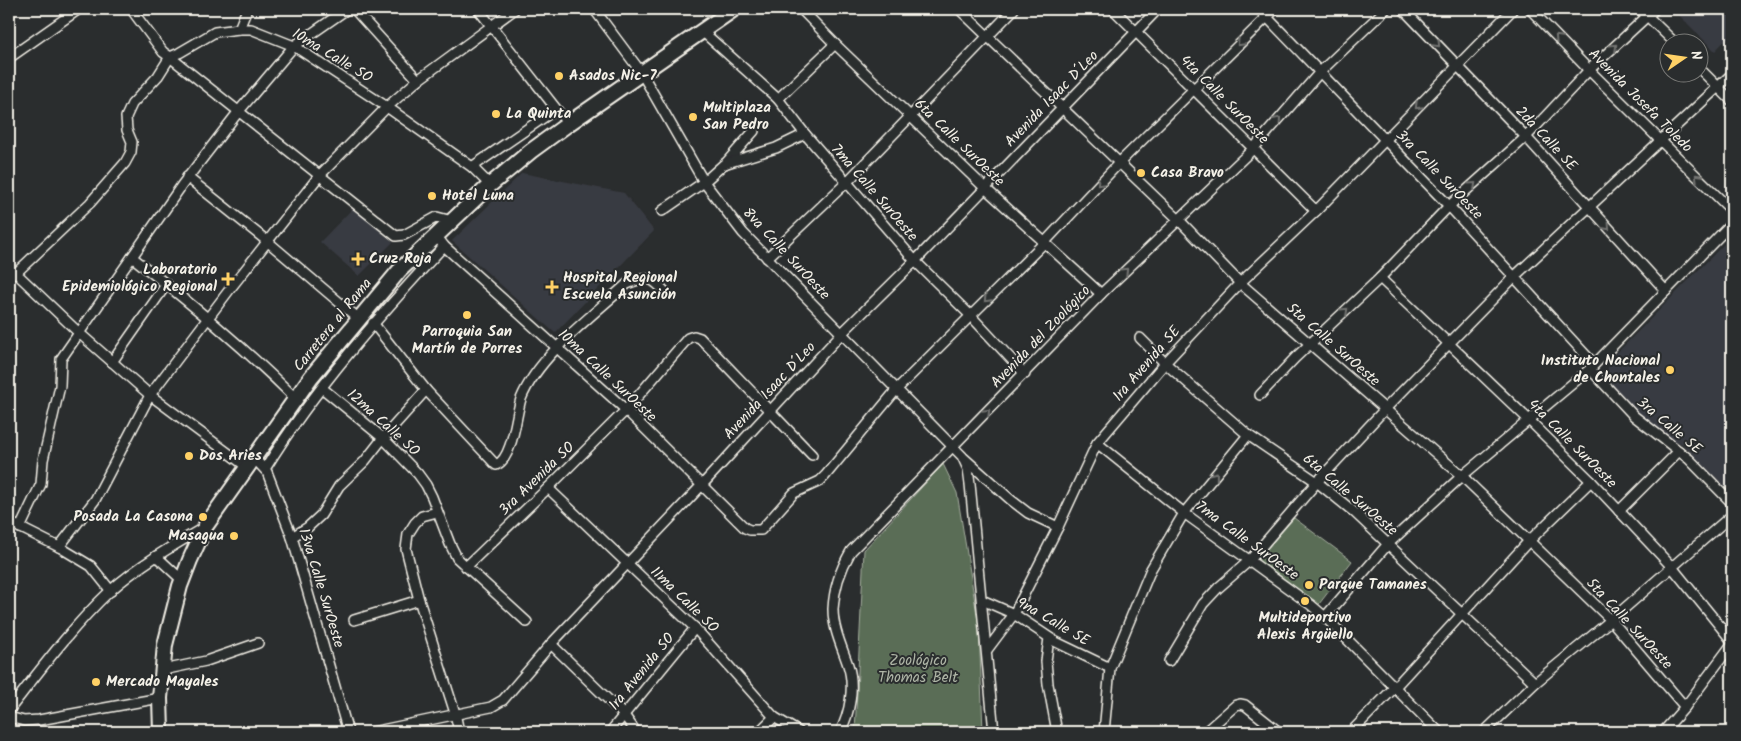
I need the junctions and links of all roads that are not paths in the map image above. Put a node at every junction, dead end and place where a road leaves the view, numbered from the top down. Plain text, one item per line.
1 (79, 9) edge
2 (131, 9) edge
3 (247, 9) edge
4 (347, 9) edge
5 (354, 9) edge
6 (478, 9) edge
7 (515, 9) edge
8 (594, 9) edge
9 (734, 9) edge
10 (801, 9) edge
11 (959, 9) edge
12 (1014, 9) edge
13 (1113, 9) edge
14 (1158, 9) edge
15 (1259, 9) edge
16 (1274, 9) edge
17 (1386, 9) edge
18 (1403, 9) edge
19 (1513, 9) edge
20 (1530, 9) edge
21 (1640, 9) edge
22 (1655, 9) edge
23 (1266, 16) junction
24 (1648, 16) junction
25 (492, 25) junction
26 (239, 29) junction
27 (702, 31) junction
28 (1136, 31) junction
29 (1664, 32) edge
30 (988, 36) junction
31 (835, 44) junction
32 (294, 46) junction
33 (170, 57) junction
34 (9, 58) edge
35 (1458, 66) junction
36 (1589, 70) junction
37 (642, 72) junction
38 (1320, 72) junction
39 (1732, 74) edge
40 (1708, 77) edge
41 (418, 80) junction
42 (1718, 87) junction
43 (1193, 90) junction
44 (778, 99) junction
45 (1732, 101) edge
46 (387, 107) junction
47 (1063, 108) junction
48 (556, 109) junction
49 (239, 110) junction
50 (911, 117) junction
51 (568, 124) junction
52 (754, 131) dead end
53 (805, 134) junction
54 (1526, 137) junction
55 (1385, 139) junction
56 (1661, 140) junction
57 (1253, 148) junction
58 (1119, 163) junction
59 (724, 164) junction
60 (472, 167) junction
61 (319, 176) junction
62 (187, 177) junction
63 (704, 182) junction
64 (847, 182) junction
65 (490, 185) junction
66 (985, 188) junction
67 (1449, 206) junction
68 (1589, 206) junction
69 (662, 211) dead end
70 (1316, 211) junction
71 (1732, 211) edge
72 (1178, 219) junction
73 (452, 221) junction
74 (1732, 223) edge
75 (267, 241) junction
76 (440, 241) junction
77 (1044, 243) junction
78 (132, 257) junction
79 (767, 258) junction
80 (915, 261) junction
81 (1515, 276) junction
82 (1380, 278) junction
83 (1240, 283) junction
84 (166, 285) junction
85 (1666, 291) junction
86 (666, 293) dead end
87 (1101, 294) junction
88 (970, 315) junction
89 (208, 318) junction
90 (359, 319) junction
91 (373, 323) junction
92 (78, 332) junction
93 (842, 333) junction
94 (1140, 338) dead end
95 (1448, 344) junction
96 (1310, 345) junction
97 (557, 348) junction
98 (112, 362) junction
99 (1165, 363) junction
100 (1592, 366) junction
101 (1025, 374) junction
102 (322, 388) junction
103 (897, 389) junction
104 (426, 390) junction
105 (150, 395) junction
106 (1260, 395) dead end
107 (296, 399) junction
108 (1386, 408) junction
109 (626, 410) junction
110 (771, 410) junction
111 (1529, 420) junction
112 (1248, 435) junction
113 (383, 438) junction
114 (1096, 443) junction
115 (952, 447) junction
116 (1679, 451) junction
117 (812, 455) dead end
118 (962, 456) junction
119 (250, 462) junction
120 (265, 469) junction
121 (1462, 476) junction
122 (1591, 481) junction
123 (1317, 482) junction
124 (702, 485) junction
125 (548, 488) junction
126 (1732, 503) edge
127 (1620, 511) junction
128 (437, 512) junction
129 (1184, 513) junction
130 (1732, 515) edge
131 (9, 522) edge
132 (205, 527) junction
133 (1058, 527) junction
134 (20, 528) junction
135 (292, 537) junction
136 (1528, 542) junction
137 (1388, 544) junction
138 (59, 547) junction
139 (156, 556) junction
140 (1250, 560) junction
141 (627, 565) junction
142 (466, 567) junction
143 (1672, 567) junction
144 (182, 580) junction
145 (111, 591) junction
146 (419, 600) junction
147 (982, 600) junction
148 (1014, 614) junction
149 (1463, 614) junction
150 (1325, 617) junction
151 (354, 620) dead end
152 (1610, 620) junction
153 (527, 622) dead end
154 (695, 628) junction
155 (1049, 638) junction
156 (1732, 642) edge
157 (258, 643) dead end
158 (551, 644) junction
159 (987, 650) junction
160 (1169, 661) dead end
161 (1110, 668) junction
162 (162, 670) junction
163 (1535, 683) junction
164 (1395, 687) junction
165 (160, 698) junction
166 (1686, 707) junction
167 (9, 710) edge
168 (455, 713) junction
169 (624, 715) junction
170 (9, 717) edge
171 (774, 717) junction
172 (161, 732) edge
173 (348, 732) edge
174 (372, 732) edge
175 (459, 732) edge
176 (610, 732) edge
177 (636, 732) edge
178 (759, 732) edge
179 (798, 732) edge
180 (840, 732) edge
181 (994, 732) edge
182 (1057, 732) edge
183 (1104, 732) edge
184 (1205, 732) edge
185 (1280, 732) edge
186 (1351, 732) edge
187 (1439, 732) edge
188 (1484, 732) edge
189 (1663, 732) edge

1 - 34 street
2 - 33 street
3 - 26 street
4 - 32 street
5 - 41 street
6 - 25 street
7 - 25 street
8 - 37 street, 8va Calle SurOeste
9 - 27 highway, Carretera al Rama
10 - 31 street, 6ta Calle SurOeste
11 - 30 street, 5ta Calle SurOeste
12 - 30 street
13 - 28 street, 4ta Calle SurOeste
14 - 28 street, Avenida Isaac D´Leo
15 - 23 street, 3ra Calle SurOeste
16 - 23 street
17 - 38 street, Avenida del Zoológico
18 -> 35 street, 2da Calle SE
19 - 35 street, 1ra Avenida SE
36 -> 20 street, Avenida Josefa Toledo
21 - 24 street
22 - 24 street
23 - 38 street, 3ra Calle SurOeste
23 -> 43 street
24 - 29 street
36 -> 24 street
25 - 41 street
25 - 48 street
26 - 32 street, 10ma Calle SO
26 - 33 street, 10ma Calle SO
27 - 37 highway, Carretera al Rama
27 - 44 street, 7ma Calle SurOeste
28 - 43 street, 4ta Calle SurOeste
28 - 47 street, Avenida Isaac D´Leo
30 - 47 street, 5ta Calle SurOeste
30 - 50 street
31 - 44 street
31 - 50 street, 6ta Calle SurOeste
32 - 46 street, 10ma Calle SO
32 - 49 street
33 - 49 street
33 - 92 street, 13va Calle SurOeste
35 - 54 street, 2da Calle SE
35 -> 55 street, 1ra Avenida SE
36 - 54 street
36 - 56 street, Avenida Josefa Toledo
37 - 51 highway, Carretera al Rama
37 - 63 street, 8va Calle SurOeste
38 - 55 street, 3ra Calle SurOeste
57 -> 38 street, Avenida del Zoológico
39 - 42 street
40 - 42 street
41 - 46 street
42 - 45 street
42 - 56 street
43 - 57 street, 4ta Calle SurOeste
43 - 58 street
44 - 53 street, 7ma Calle SurOeste
46 - 60 street, 10ma Calle SO
46 - 61 street
47 - 58 street, 5ta Calle SurOeste
47 - 66 street, Avenida Isaac D´Leo
48 - 51 street
48 - 60 street
49 - 61 street
49 - 62 street
50 - 64 street
50 - 66 street, 6ta Calle SurOeste
51 - 65 highway, Carretera al Rama
52 - 59 street
53 - 59 street
53 - 64 street, 7ma Calle SurOeste
67 -> 54 street
54 - 68 street, 2da Calle SE
55 - 67 street, 3ra Calle SurOeste
55 - 70 street, 1ra Avenida SE
56 - 68 street
71 -> 56 street, Avenida Josefa Toledo
57 - 70 street, 4ta Calle SurOeste
57 - 72 street, Avenida del Zoológico
58 - 72 street, 5ta Calle SurOeste
58 -> 77 street
59 - 63 street
60 - 65 street, 10ma Calle SO
61 - 73 street
61 - 75 street
62 - 75 street
62 - 78 street
63 - 69 street
63 - 79 street, 8va Calle SurOeste
64 - 79 street
64 - 80 street, 7ma Calle SurOeste
65 - 73 highway, Carretera al Rama
66 - 77 street, 6ta Calle SurOeste
66 - 80 street, Avenida Isaac D´Leo
67 - 81 street, 3ra Calle SurOeste
67 - 82 street
68 - 81 street
68 -> 85 street, 2da Calle SE
70 - 83 street, 1ra Avenida SE
72 - 83 street, 5ta Calle SurOeste
87 -> 72 street, Avenida del Zoológico
73 - 76 highway, Carretera al Rama
74 - 85 street
75 - 89 street
75 - 90 street
76 - 90 highway, Carretera al Rama
76 - 91 street
76 - 97 street, 10ma Calle SurOeste
77 - 87 street, 6ta Calle SurOeste
77 -> 88 street
78 - 84 street
78 - 92 street
79 - 93 street, 8va Calle SurOeste
80 - 88 street, 7ma Calle SurOeste
80 - 93 street, Avenida Isaac D´Leo
81 - 95 street
81 - 100 street, 3ra Calle SurOeste
82 - 95 street, 4ta Calle SurOeste
96 -> 82 street
83 - 96 street, 5ta Calle SurOeste
83 - 99 street, 1ra Avenida SE
84 - 89 street
84 - 98 street
85 - 100 street
86 - 97 street
87 - 101 street, Avenida del Zoológico
88 - 101 street, 7ma Calle SurOeste
88 - 103 street
89 - 105 street
89 - 107 street
90 - 107 highway, Carretera al Rama
91 - 102 street
91 - 104 street
92 - 98 street, 13va Calle SurOeste
92 - 134 street
93 - 103 street, 8va Calle SurOeste
93 - 110 street, Avenida Isaac D´Leo
94 - 99 street, 6ta Calle SurOeste
95 - 108 street
95 - 111 street, 4ta Calle SurOeste
96 - 106 street
96 - 108 street, 5ta Calle SurOeste
97 - 104 street
97 - 109 street, 10ma Calle SurOeste
98 - 105 street, 13va Calle SurOeste
99 - 112 street, 6ta Calle SurOeste
99 - 114 street, 1ra Avenida SE
100 - 111 street
100 - 116 street, 3ra Calle SE
115 -> 101 street, Avenida del Zoológico
102 - 113 street, 12ma Calle SO
102 - 120 street
103 - 115 street, 8va Calle SurOeste
103 - 124 street, 10ma Calle SurOeste
104 - 113 street
105 - 119 street, 13va Calle SurOeste
105 - 138 street
107 - 119 highway, Carretera al Rama
108 - 121 street, 5ta Calle SurOeste
108 - 123 street
109 - 110 street, 3ra Avenida SO
109 - 124 street, 10ma Calle SurOeste
109 - 125 street, 3ra Avenida SO
110 - 117 street
110 - 124 street, Avenida Isaac D´Leo
111 - 121 street
111 - 122 street, 4ta Calle SurOeste
112 - 123 street, 6ta Calle SurOeste
129 -> 112 street
113 - 128 street, 12ma Calle SO
113 - 135 street
114 - 129 street, 7ma Calle SurOeste
114 - 133 street, 1ra Avenida SE
115 - 118 street, 8va Calle SurOeste
115 - 180 street, Avenida del Zoológico
116 - 126 street, 3ra Calle SE
116 - 127 street
118 - 133 street, 8va Calle SurOeste
118 - 147 street
119 - 120 street, 13va Calle SurOeste
119 - 132 highway, Carretera al Rama
120 - 135 street, 13va Calle SurOeste
121 - 136 street, 5ta Calle SurOeste
121 - 137 street
122 - 127 street, 4ta Calle SurOeste
122 - 136 street
123 - 137 street, 6ta Calle SurOeste
123 - 140 street
124 - 141 street, Avenida Isaac D´Leo
125 - 141 street, 11ma Calle SO
125 - 142 street, 3ra Avenida SO
127 - 143 street, 4ta Calle SurOeste
128 - 142 street, 12ma Calle SO
128 - 146 street
129 - 140 street, 7ma Calle SurOeste
129 - 161 street
130 - 143 street
131 - 134 street
132 - 139 street
132 - 144 highway, Carretera al Rama
133 - 148 street, 1ra Avenida SE
134 - 138 street
135 - 173 street, 13va Calle SurOeste
136 - 149 street
136 - 152 street, 5ta Calle SurOeste
137 - 149 street, 6ta Calle SurOeste
137 - 150 street
138 - 145 street
139 - 144 street
139 - 145 street
140 - 150 street, 7ma Calle SurOeste
140 - 160 street
141 - 154 street, 11ma Calle SO
141 - 158 street, Avenida Isaac D´Leo
142 - 153 street, 12ma Calle SO
143 - 152 street
143 - 156 street, 4ta Calle SurOeste
144 - 162 highway, Carretera al Rama
145 - 167 street
146 - 151 street
146 - 168 street
147 - 148 street, 9na Calle SE
147 - 159 street
148 - 155 street, 9na Calle SE
148 - 159 street, 1ra Avenida SE
149 - 163 street, 6ta Calle SurOeste
149 - 164 street
150 - 164 street, 7ma Calle SurOeste
152 - 163 street
152 - 166 street, 5ta Calle SurOeste
154 - 169 street, 1ra Avenida SO
154 - 171 street, 11ma Calle SO
155 - 161 street, 9na Calle SE
155 - 182 street
156 - 166 street
157 - 162 street
158 - 168 street, Avenida Isaac D´Leo
158 - 169 street
159 - 181 street
161 - 183 street
162 - 165 highway, Carretera al Rama
163 - 188 street
164 - 186 street
164 - 187 street, 7ma Calle SurOeste
165 - 170 street
165 - 172 highway, Carretera al Rama
166 - 189 street
168 - 174 street, Avenida Isaac D´Leo
168 - 175 street
169 - 176 street, 1ra Avenida SO
169 - 177 street
171 - 178 street
171 - 179 street, 11ma Calle SO
184 - 185 street

